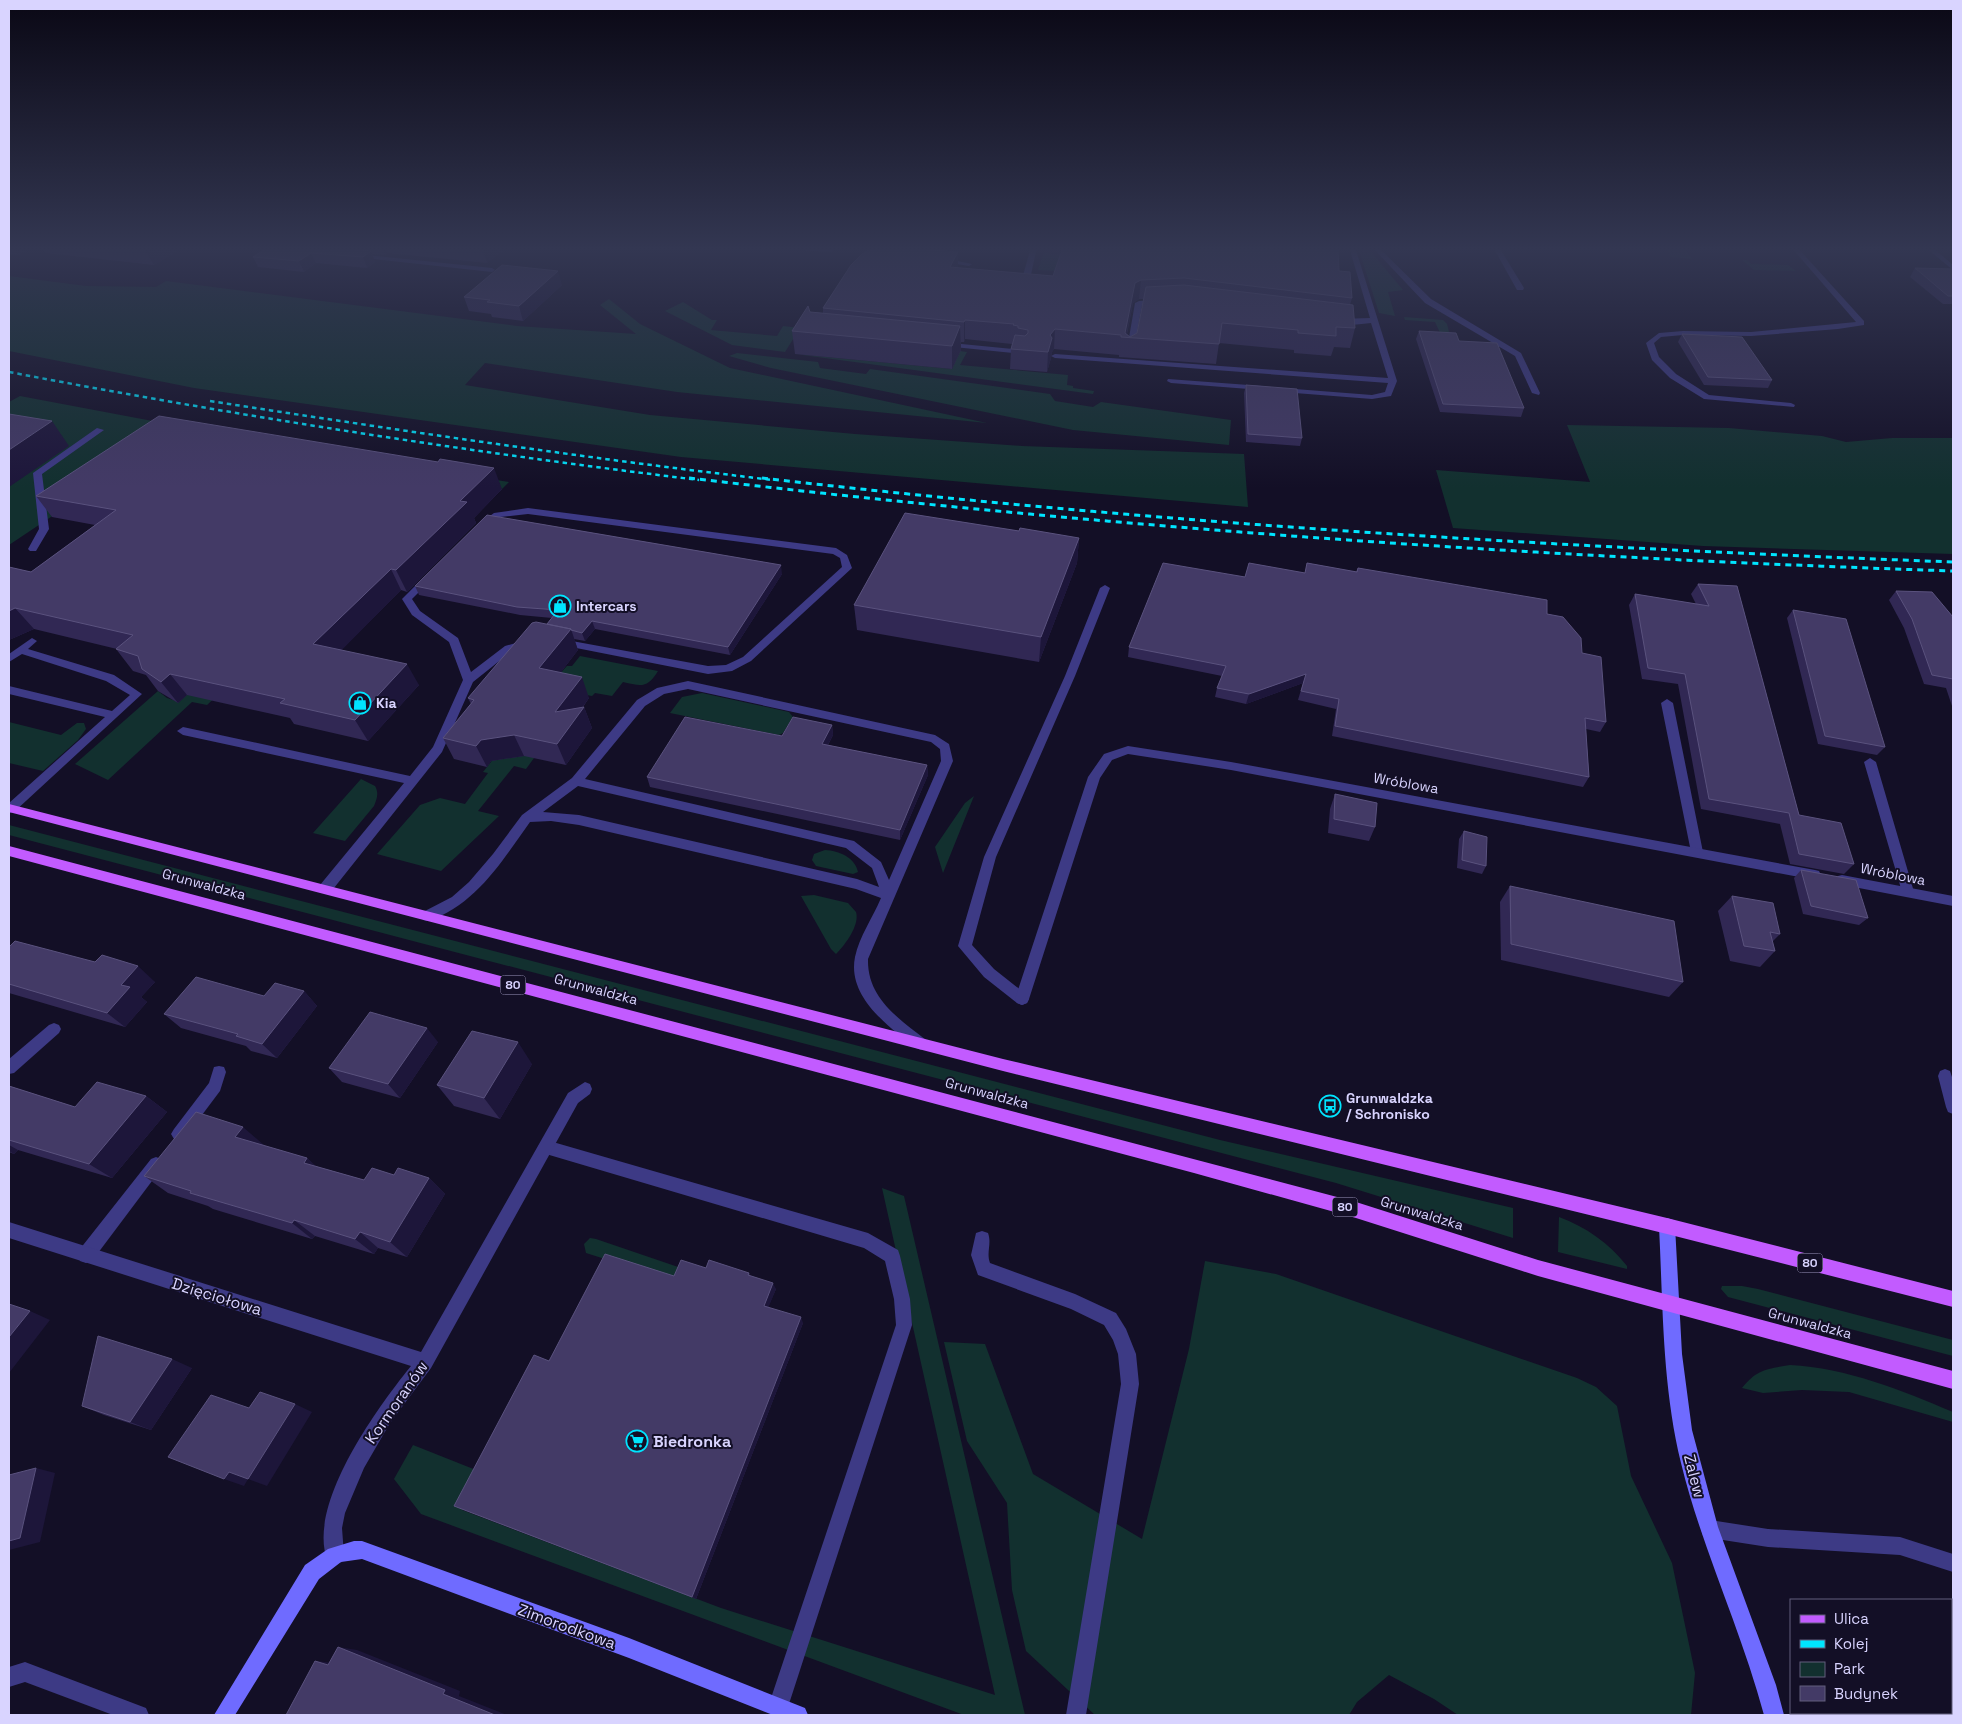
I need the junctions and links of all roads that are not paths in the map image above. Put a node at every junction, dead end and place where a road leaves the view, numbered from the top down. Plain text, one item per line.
1 (1134, 327) edge
2 (1376, 327) edge
3 (1472, 327) edge
4 (1841, 327) edge
5 (934, 343) edge
6 (1022, 352) edge
7 (1129, 353) edge
8 (1055, 356) dead end
9 (1171, 381) dead end
10 (1393, 381) junction
11 (1536, 393) dead end
12 (1791, 405) dead end
13 (100, 430) dead end
14 (471, 536) edge
15 (34, 550) dead end
16 (436, 571) edge
17 (1105, 588) dead end
18 (32, 640) dead end
19 (554, 640) edge
20 (535, 641) edge
21 (20, 650) junction
22 (9, 659) edge
23 (468, 680) junction
24 (9, 690) edge
25 (1666, 703) dead end
26 (113, 716) junction
27 (183, 731) dead end
28 (1870, 762) dead end
29 (414, 781) junction
30 (576, 781) junction
31 (10, 808) edge
32 (526, 818) junction
33 (9, 851) edge
34 (1697, 852) junction
35 (325, 889) junction
36 (1908, 892) junction
37 (889, 895) junction
38 (1953, 901) edge
39 (428, 916) junction
40 (54, 1029) dead end
41 (921, 1044) junction
42 (9, 1068) edge
43 (219, 1072) dead end
44 (1945, 1076) dead end
45 (585, 1089) dead end
46 (1953, 1107) edge
47 (546, 1147) junction
48 (1667, 1226) junction
49 (9, 1230) edge
50 (982, 1239) dead end
51 (86, 1255) junction
52 (1953, 1299) edge
53 (1671, 1304) junction
54 (425, 1362) junction
55 (1953, 1380) edge
56 (1710, 1529) junction
57 (335, 1555) junction
58 (1953, 1563) edge
59 (9, 1677) edge
60 (778, 1707) junction
61 (139, 1715) edge
62 (224, 1715) edge
63 (798, 1715) edge
64 (1076, 1715) edge
65 (1774, 1715) edge

1 - 7 street
2 - 10 street
3 - 11 street
4 - 12 street
5 - 6 street
8 - 10 street
9 - 10 street
13 - 15 street
14 - 19 street
16 - 23 street
17 - 34 street, Wróblowa
18 - 21 street
20 - 23 street
21 - 22 street
21 - 26 street
23 - 29 street
24 - 26 street
25 - 34 street
26 - 31 street
27 - 29 street
28 - 36 street
29 - 35 street
30 - 32 street
30 - 37 street
30 - 37 street
31 - 35 main road, Grunwaldzka / 80
32 - 37 street
32 - 39 street
33 - 53 main road, Grunwaldzka / 80
34 - 36 street, Wróblowa
35 - 39 main road, Grunwaldzka / 80
36 - 38 street, Wróblowa
37 - 41 street
39 - 41 main road, Grunwaldzka / 80
40 - 42 street
41 - 48 main road, Grunwaldzka / 80
43 - 51 street
44 - 46 street
45 - 47 street, Kormoranów
47 - 54 street, Kormoranów
47 - 60 street
48 - 52 main road, Grunwaldzka / 80
48 - 53 street, Zalew
49 - 51 street, Dzięciołowa
50 - 64 street
51 - 54 street, Dzięciołowa
53 - 55 main road, Grunwaldzka / 80
53 - 56 street, Zalew
54 - 57 street, Kormoranów
56 - 58 street
56 - 65 street, Zalew
57 - 60 street, Zimorodkowa
57 - 62 street
59 - 61 street
60 - 63 street, Zimorodkowa

